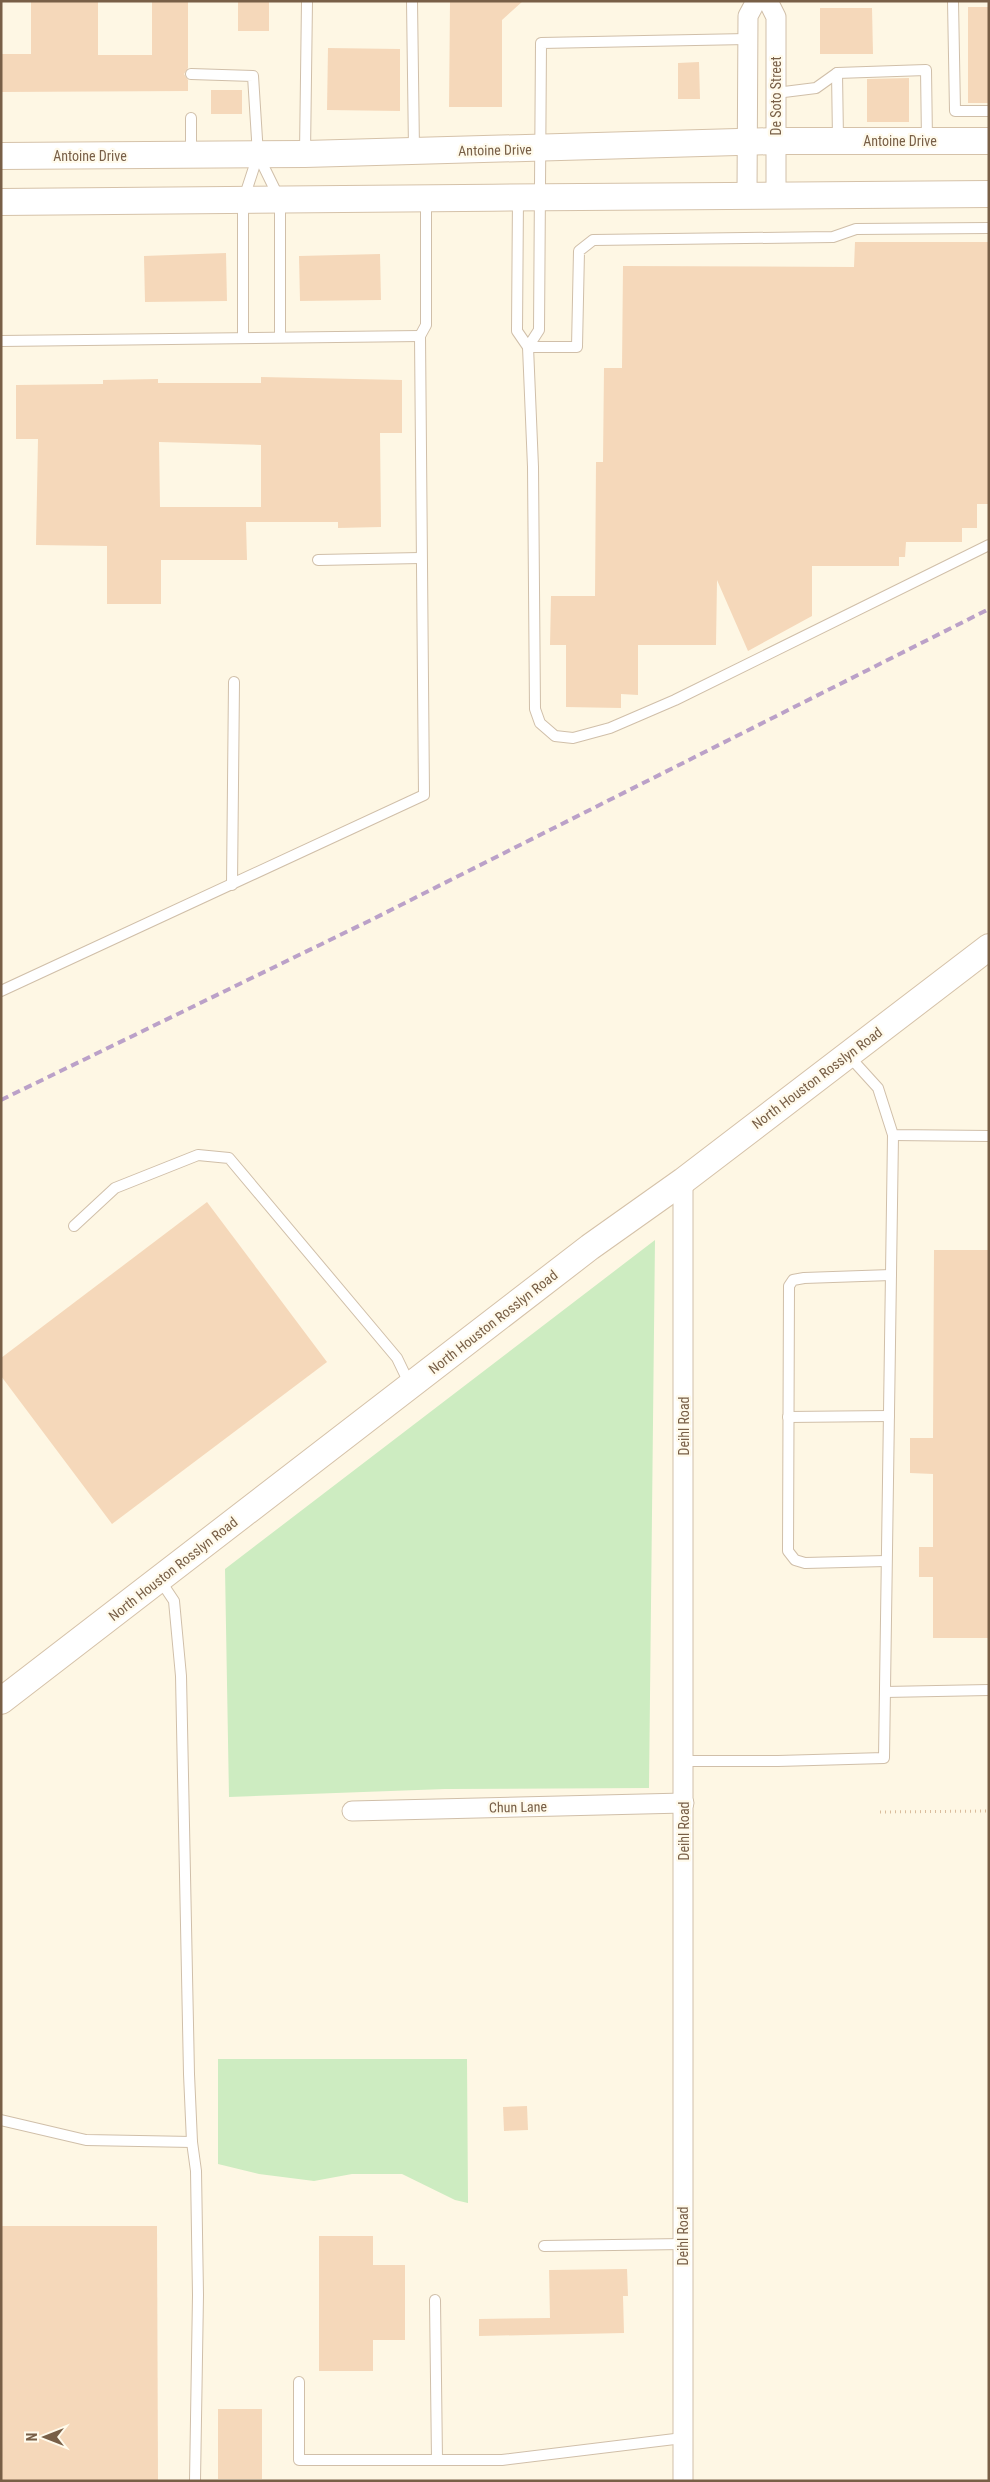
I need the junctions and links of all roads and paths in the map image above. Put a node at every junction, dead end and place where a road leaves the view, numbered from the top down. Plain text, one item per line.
1 (307, 1) edge
2 (412, 1) edge
3 (756, 1) edge
4 (768, 1) edge
5 (953, 1) edge
6 (747, 39) junction
7 (836, 73) junction
8 (191, 74) dead end
9 (776, 93) junction
10 (989, 111) edge
11 (191, 118) dead end
12 (838, 140) junction
13 (776, 141) junction
14 (928, 141) junction
15 (989, 141) edge
16 (747, 142) junction
17 (542, 149) junction
18 (414, 152) junction
19 (305, 154) junction
20 (191, 155) junction
21 (258, 155) junction
22 (1, 156) edge
23 (747, 193) junction
24 (776, 194) junction
25 (989, 194) edge
26 (530, 196) junction
27 (426, 197) junction
28 (280, 200) junction
29 (243, 201) junction
30 (1, 202) edge
31 (989, 228) edge
32 (420, 336) junction
33 (280, 337) junction
34 (243, 338) junction
35 (1, 341) edge
36 (528, 347) junction
37 (989, 545) edge
38 (420, 558) junction
39 (318, 560) dead end
40 (234, 682) dead end
41 (232, 885) junction
42 (989, 947) edge
43 (1, 991) edge
44 (848, 1054) junction
45 (893, 1135) junction
46 (989, 1136) edge
47 (683, 1181) junction
48 (74, 1226) dead end
49 (891, 1275) junction
50 (410, 1386) junction
51 (889, 1416) junction
52 (788, 1417) junction
53 (886, 1561) junction
54 (159, 1579) junction
55 (989, 1690) edge
56 (884, 1692) junction
57 (1, 1701) edge
58 (684, 1761) junction
59 (684, 1803) junction
60 (352, 1811) dead end
61 (989, 1811) edge
62 (880, 1812) dead end
63 (1, 2120) edge
64 (192, 2142) junction
65 (684, 2244) junction
66 (544, 2246) dead end
67 (436, 2300) dead end
68 (299, 2382) dead end
69 (683, 2438) junction
70 (437, 2460) junction
71 (195, 2481) edge
72 (683, 2481) edge

1 - 19 lane
2 - 18 lane
3 - 6 street, De Soto Street
4 - 9 street, De Soto Street
5 - 10 lane
6 - 16 street, De Soto Street
6 - 17 lane
7 - 9 lane
7 - 12 lane
7 - 14 lane
8 - 21 lane
9 - 13 street, De Soto Street
11 - 20 lane
12 - 13 main road, Antoine Drive
12 - 14 main road, Antoine Drive
13 - 16 main road, Antoine Drive
13 - 24 street, De Soto Street
14 - 15 main road, Antoine Drive
16 - 17 main road, Antoine Drive
16 - 23 street, De Soto Street
17 - 18 main road, Antoine Drive
17 - 26 lane
18 - 19 main road, Antoine Drive
19 - 21 main road, Antoine Drive
20 - 21 main road, Antoine Drive
20 - 22 main road, Antoine Drive
21 - 28 lane
21 - 29 lane
23 - 24 main road
23 - 26 main road
24 - 25 main road
26 - 27 main road
26 - 36 lane
26 - 36 lane
27 - 28 main road
27 - 32 lane
28 - 29 main road
28 - 33 lane
29 - 30 main road
29 - 34 lane
31 - 36 lane
32 - 33 lane
32 - 38 lane
33 - 34 lane
34 - 35 lane
36 - 37 lane
38 - 39 lane
38 - 41 lane
40 - 41 lane
41 - 43 lane
42 - 44 main road, North Houston Rosslyn Road
44 - 45 lane
44 - 47 main road, North Houston Rosslyn Road
45 - 46 lane
45 - 49 lane
47 - 50 main road, North Houston Rosslyn Road
47 - 58 street, Deihl Road
48 - 50 lane
49 - 51 lane
49 - 52 lane
50 - 54 main road, North Houston Rosslyn Road
51 - 52 lane
51 - 53 lane
52 - 53 lane
53 - 56 lane
54 - 57 main road, North Houston Rosslyn Road
54 - 64 lane
55 - 56 lane
56 - 58 lane
58 - 59 street, Deihl Road
59 - 60 street, Chun Lane
59 - 65 street, Deihl Road
61 - 62 path
63 - 64 lane
64 - 71 lane
65 - 66 lane
65 - 69 street, Deihl Road
67 - 70 lane
68 - 70 lane
69 - 70 lane
69 - 72 street, Deihl Road

